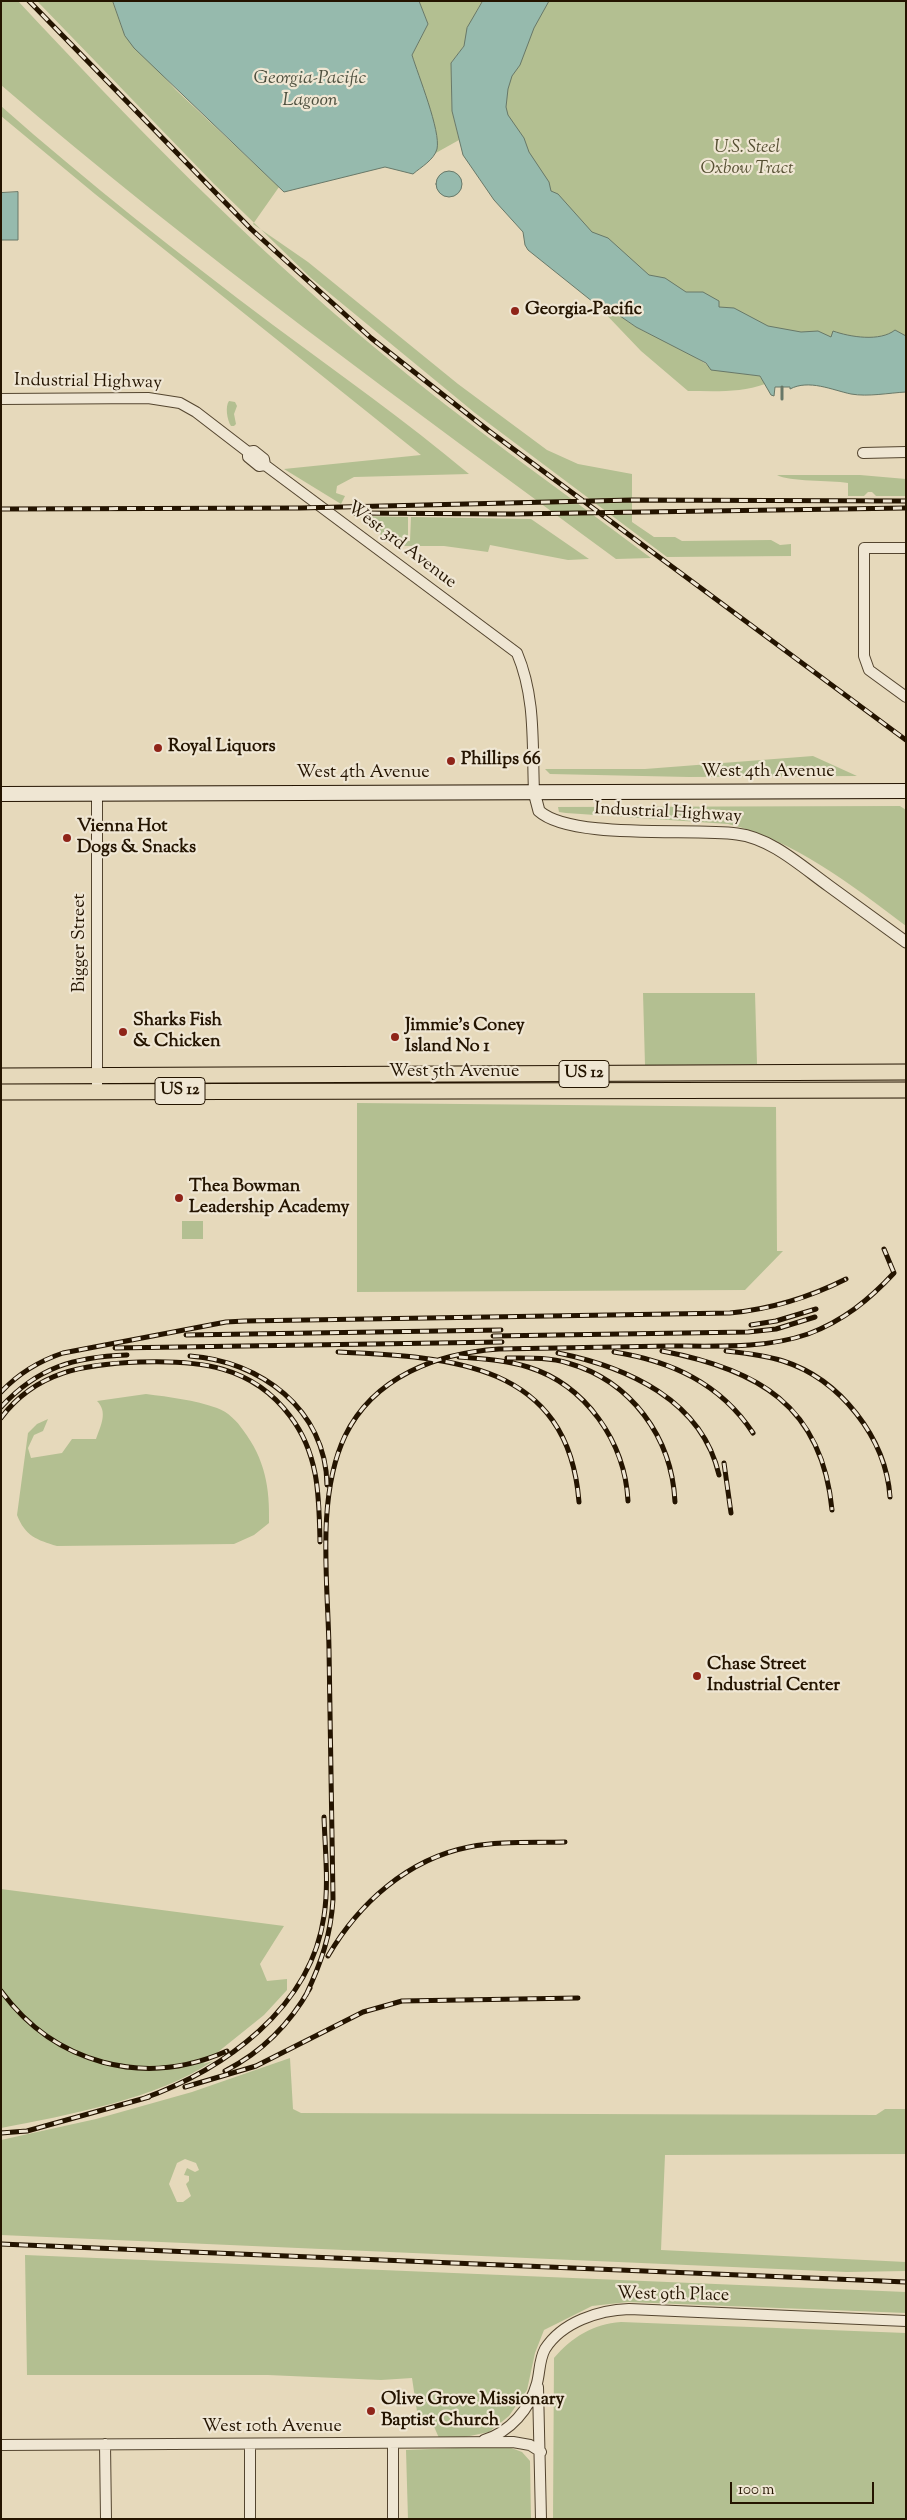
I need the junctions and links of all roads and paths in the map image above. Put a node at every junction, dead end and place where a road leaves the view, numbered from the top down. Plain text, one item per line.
1 (1, 399) edge
2 (906, 452) edge
3 (863, 453) dead end
4 (265, 465) joint
5 (906, 548) edge
6 (906, 697) edge
7 (906, 791) edge
8 (534, 792) junction
9 (1, 794) edge
10 (97, 794) junction
11 (906, 942) edge
12 (885, 1072) junction
13 (906, 1072) edge
14 (263, 1074) junction
15 (638, 1074) junction
16 (97, 1075) junction
17 (1, 1076) edge
18 (885, 1090) junction
19 (906, 1090) edge
20 (264, 1091) junction
21 (1, 1092) edge
22 (97, 1092) junction
23 (638, 1092) junction
24 (906, 2321) edge
25 (537, 2380) junction
26 (478, 2442) junction
27 (105, 2444) junction
28 (393, 2444) junction
29 (1, 2445) edge
30 (250, 2445) junction
31 (540, 2452) junction
32 (106, 2519) edge
33 (250, 2519) edge
34 (393, 2519) edge
35 (541, 2519) edge

1 - 4 street, Industrial Highway
2 - 3 street
4 - 8 street, West 3rd Avenue
5 - 6 street
7 - 8 main road, West 4th Avenue
8 - 10 main road, West 4th Avenue
8 - 11 street, Industrial Highway
9 - 10 main road, West 4th Avenue
10 - 16 street, Bigger Street
12 - 13 main road, West 5th Avenue / US 12
12 - 15 main road, West 5th Avenue / US 12
12 - 18 main road
14 - 15 main road, West 5th Avenue / US 12
14 - 16 main road, West 5th Avenue / US 12
14 - 20 main road
15 - 23 main road
16 - 17 main road, West 5th Avenue / US 12
16 - 22 street, Bigger Street
18 - 19 main road, West 5th Avenue / US 12
18 - 23 main road, West 5th Avenue / US 12
20 - 22 main road, West 5th Avenue / US 12
20 - 23 main road, West 5th Avenue / US 12
21 - 22 main road, West 5th Avenue / US 12
24 - 25 street, West 9th Place
25 - 26 street, West 9th Place
25 - 31 street
26 - 28 street, West 10th Avenue
26 - 31 street, West 10th Avenue
27 - 29 street, West 10th Avenue
27 - 30 street, West 10th Avenue
27 - 32 street
28 - 30 street, West 10th Avenue
28 - 34 street
30 - 33 street
31 - 35 street

